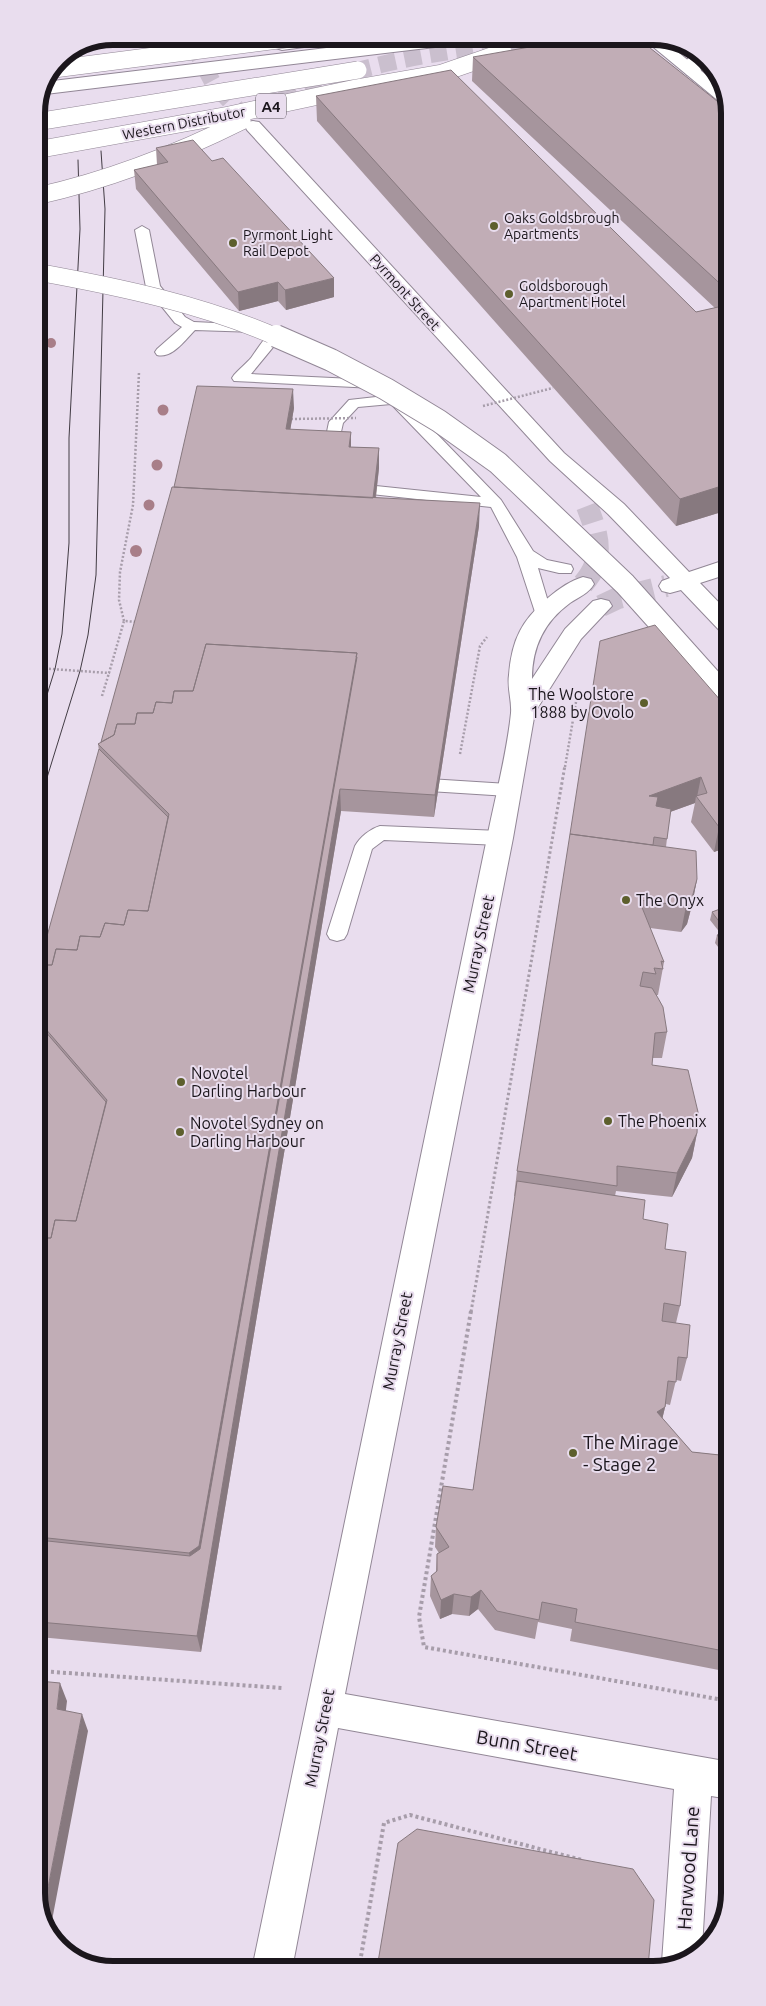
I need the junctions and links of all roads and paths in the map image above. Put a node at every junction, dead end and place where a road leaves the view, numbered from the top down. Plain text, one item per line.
1 (238, 45) edge
2 (282, 45) joint
3 (401, 45) edge
4 (660, 45) edge
5 (522, 50) edge
6 (503, 52) junction
7 (438, 58) dead end
8 (695, 60) edge
9 (63, 67) edge
10 (63, 67) edge
11 (372, 68) dead end
12 (693, 72) junction
13 (53, 81) edge
14 (50, 87) edge
15 (718, 93) edge
16 (45, 121) edge
17 (45, 148) edge
18 (45, 194) edge
19 (142, 230) dead end
20 (45, 274) edge
21 (190, 326) junction
22 (282, 332) junction
23 (162, 352) joint
24 (374, 384) junction
25 (394, 399) junction
26 (331, 451) edge
27 (557, 457) junction
28 (376, 491) edge
29 (496, 503) junction
30 (587, 506) tunnel mouth
31 (522, 548) junction
32 (721, 568) edge
33 (565, 569) dead end
34 (583, 584) tunnel mouth
35 (676, 584) junction
36 (601, 606) tunnel mouth
37 (544, 615) junction
38 (721, 620) edge
39 (124, 621) junction
40 (144, 622) edge
41 (573, 634) junction
42 (45, 669) edge
43 (109, 673) junction
44 (721, 691) edge
45 (577, 694) dead end
46 (102, 696) dead end
47 (523, 712) junction
48 (399, 783) edge
49 (508, 790) junction
50 (500, 838) junction
51 (337, 934) dead end
52 (45, 1672) edge
53 (721, 1699) edge
54 (327, 1700) junction
55 (694, 1774) junction
56 (721, 1779) edge
57 (591, 1862) edge
58 (682, 1954) edge
59 (274, 1961) edge
60 (360, 1961) edge

1 - 9 main road, bridge
2 - 10 main road, bridge
2 - 13 main road
3 - 14 lane, bridge
4 - 12 main road
5 - 6 main road, Western Distributor / A4
6 - 7 main road, bridge
6 - 17 main road, Western Distributor / A4, bridge
8 - 12 main road
11 - 16 main road, bridge
12 - 15 main road
18 - 27 main road, Pyrmont Street, bridge
19 - 21 lane
20 - 44 main road, bridge
21 - 22 lane
21 - 23 lane
22 - 24 lane
22 - 24 lane
23 - 39 path
24 - 25 lane
25 - 26 lane
25 - 29 lane
27 - 30 main road, Pyrmont Street
27 - 35 main road, Pyrmont Street
28 - 29 lane
29 - 31 lane
31 - 33 lane
31 - 37 lane
32 - 35 main road
34 - 37 main road, Murray Street
35 - 38 main road, Pyrmont Street
36 - 41 main road, Murray Street
37 - 41 main road
37 - 47 main road, Murray Street
39 - 40 path
39 - 43 path
41 - 47 main road, Murray Street
42 - 43 path
43 - 46 path
45 - 53 path
47 - 49 main road, Murray Street
48 - 49 lane
49 - 50 main road, Murray Street
50 - 51 lane
50 - 54 main road, Murray Street
52 - 54 path
54 - 55 main road, Bunn Street
54 - 59 main road, Murray Street
55 - 56 main road, Bunn Street
55 - 58 main road, Harwood Lane
57 - 60 path

